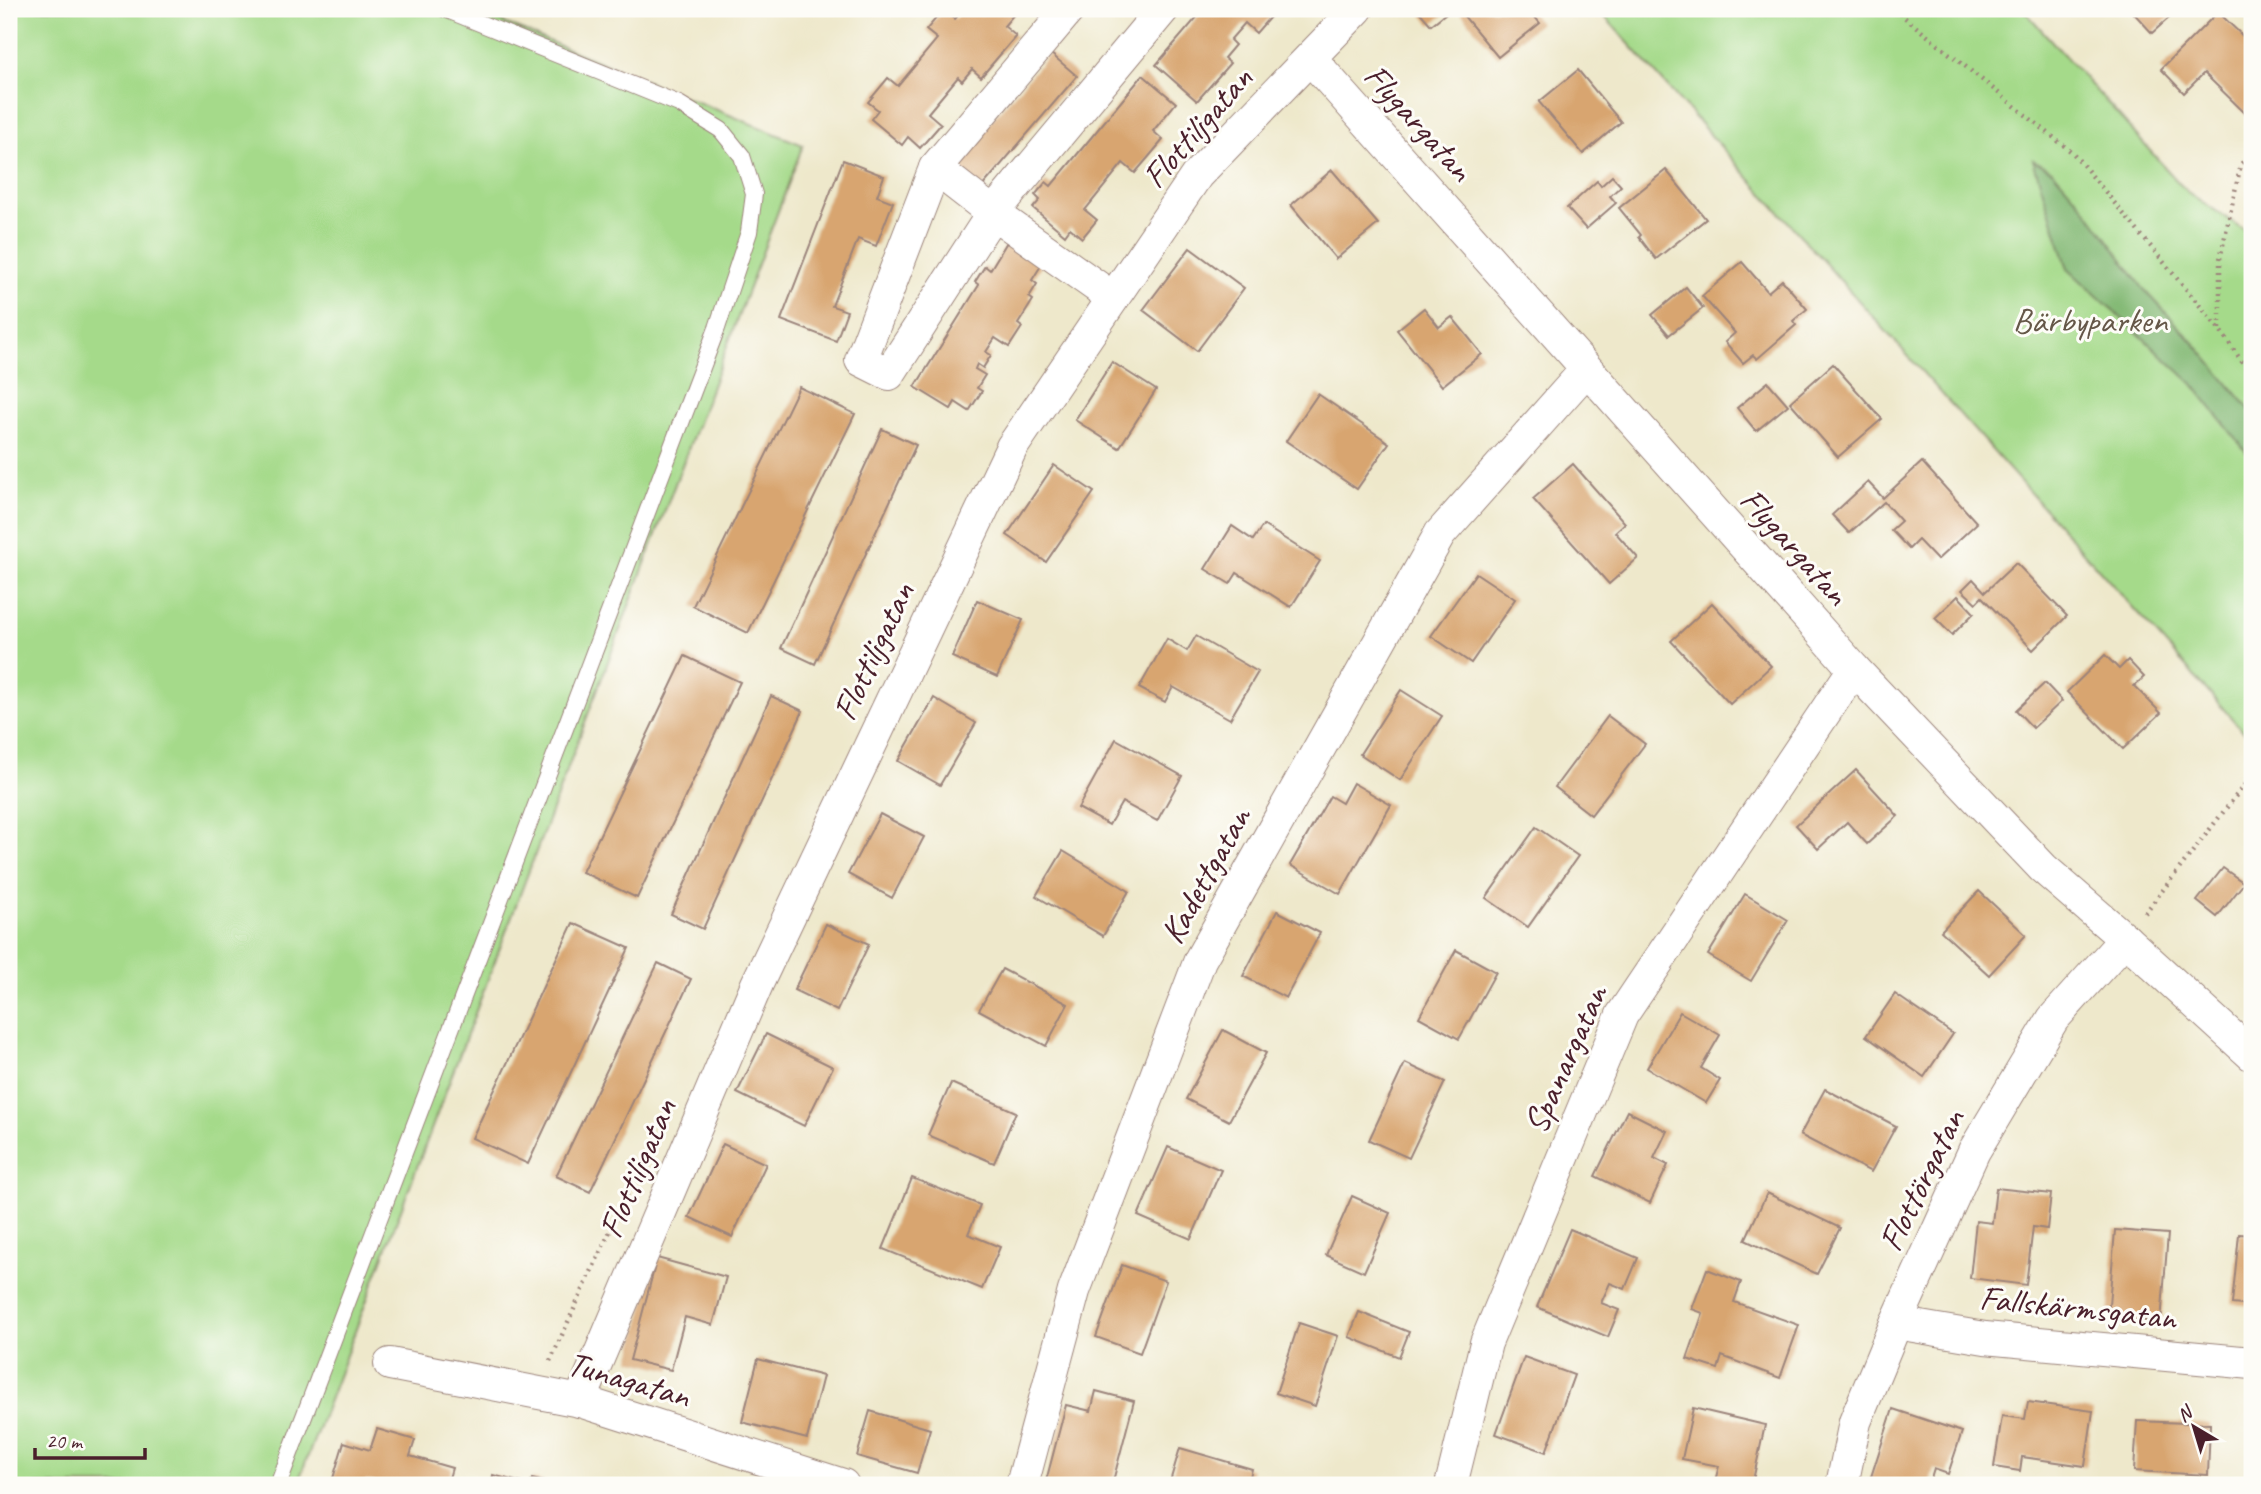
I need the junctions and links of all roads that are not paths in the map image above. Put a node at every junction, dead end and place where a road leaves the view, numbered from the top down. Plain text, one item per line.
1 (445, 9) edge
2 (1069, 9) edge
3 (1163, 9) edge
4 (1357, 9) edge
5 (1311, 59) junction
6 (935, 168) junction
7 (993, 213) junction
8 (1113, 298) junction
9 (1586, 370) junction
10 (1854, 669) junction
11 (2125, 939) junction
12 (2252, 1055) edge
13 (1896, 1323) junction
14 (2252, 1363) edge
15 (390, 1364) dead end
16 (580, 1401) junction
17 (278, 1485) edge
18 (843, 1485) edge
19 (1022, 1485) edge
20 (1451, 1485) edge
21 (1842, 1485) edge

1 - 17 lane
2 - 6 street
3 - 7 street
4 - 5 street, Flottiljgatan
5 - 8 street, Flottiljgatan
5 - 9 street, Flygargatan
6 - 7 street
6 - 7 street
7 - 8 street
8 - 16 street, Flottiljgatan
9 - 10 street, Flygargatan
9 - 19 street, Kadettgatan
10 - 11 street, Flygargatan
10 - 20 street, Spanargatan
11 - 12 street, Flygargatan
11 - 13 street, Flottörgatan
13 - 14 street, Fallskärmsgatan
13 - 21 street, Flottörgatan
15 - 16 street, Tunagatan
16 - 18 street, Tunagatan

